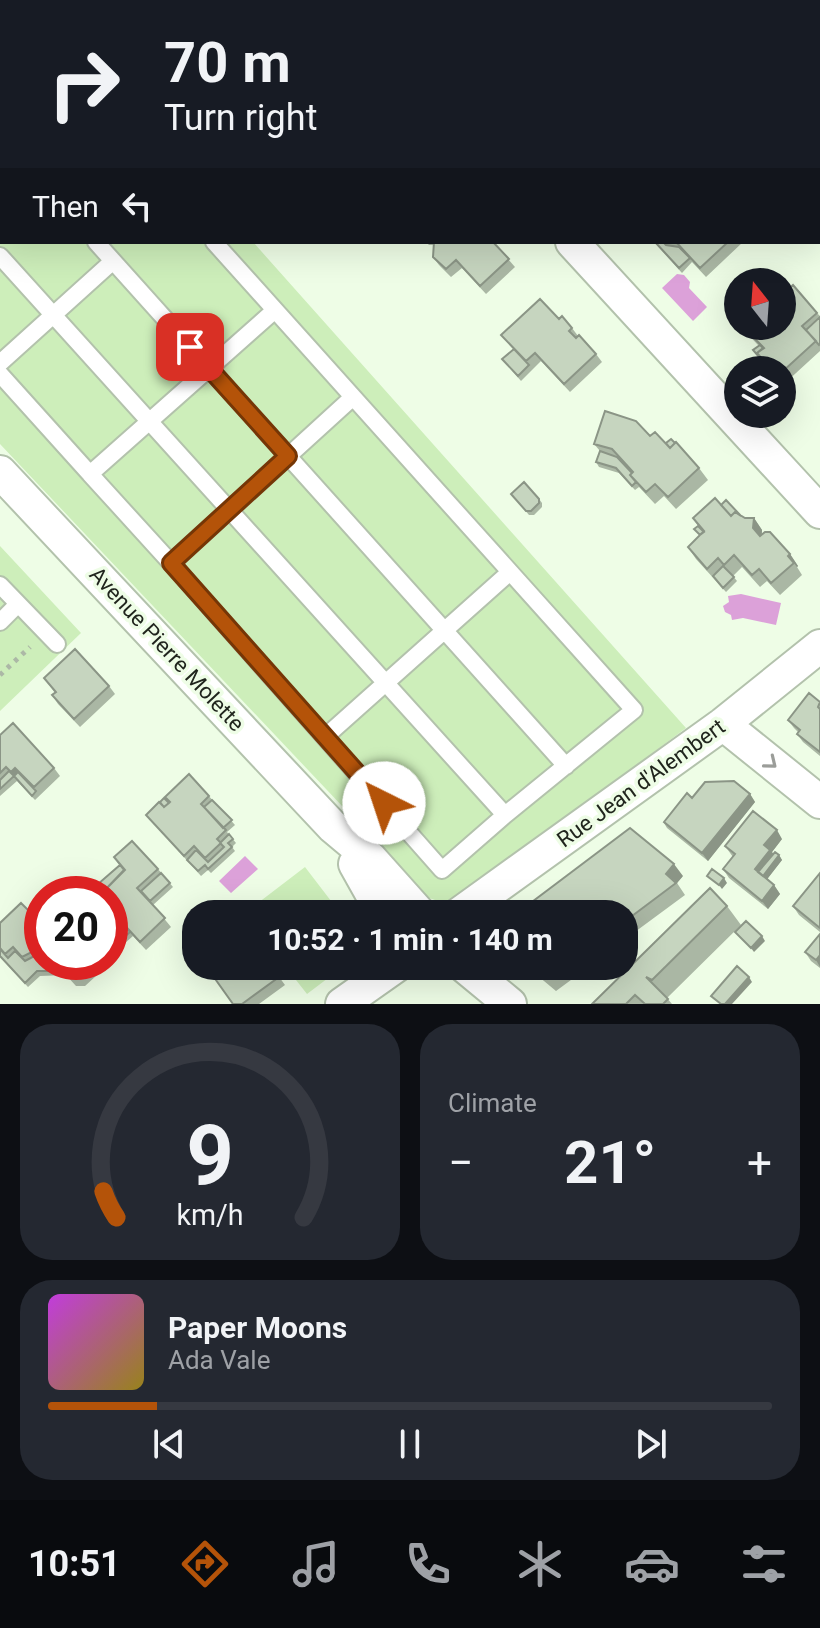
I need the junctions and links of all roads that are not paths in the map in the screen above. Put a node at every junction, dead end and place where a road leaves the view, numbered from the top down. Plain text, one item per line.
1 (98, 244) edge
2 (216, 244) edge
3 (574, 244) edge
4 (0, 256) edge
5 (113, 261) junction
6 (275, 310) junction
7 (54, 315) junction
8 (0, 363) edge
9 (209, 368) junction
10 (0, 374) edge
11 (353, 397) junction
12 (149, 421) junction
13 (288, 456) junction
14 (0, 472) edge
15 (90, 474) junction
16 (229, 510) junction
17 (820, 512) edge
18 (171, 563) junction
19 (510, 572) junction
20 (0, 585) edge
21 (18, 604) junction
22 (0, 622) edge
23 (444, 631) junction
24 (51, 638) road end
25 (820, 646) edge
26 (385, 683) junction
27 (723, 724) junction
28 (325, 737) junction
29 (566, 766) junction
30 (820, 802) edge
31 (505, 815) junction
32 (333, 827) junction
33 (375, 900) edge
34 (408, 900) edge
35 (478, 900) edge
36 (372, 980) edge
37 (479, 980) edge
38 (342, 1004) edge
39 (510, 1004) edge

1 - 5 lane
2 - 6 lane
3 - 17 street
4 - 7 lane
5 - 7 lane
5 - 9 lane
6 - 9 lane
6 - 11 lane
7 - 8 lane
7 - 12 lane
9 - 12 lane
9 - 13 lane
10 - 15 lane
11 - 13 lane
11 - 19 lane
12 - 15 lane
12 - 16 lane
13 - 16 lane
13 - 23 lane
14 - 32 street, Avenue Pierre Molette
15 - 18 lane
16 - 18 lane
16 - 26 lane
18 - 28 lane
19 - 23 lane
19 - 29 lane
20 - 21 lane
21 - 22 lane
21 - 24 lane
23 - 26 lane
23 - 29 lane
25 - 27 street, Rue Jean d'Alembert
26 - 28 lane
26 - 31 lane
27 -> 30 street
27 - 35 street, Rue Jean d'Alembert
28 - 31 lane
29 - 31 lane
32 - 33 street, Avenue Pierre Molette
32 - 34 street, Avenue Pierre Molette
36 - 38 street
37 - 39 street

